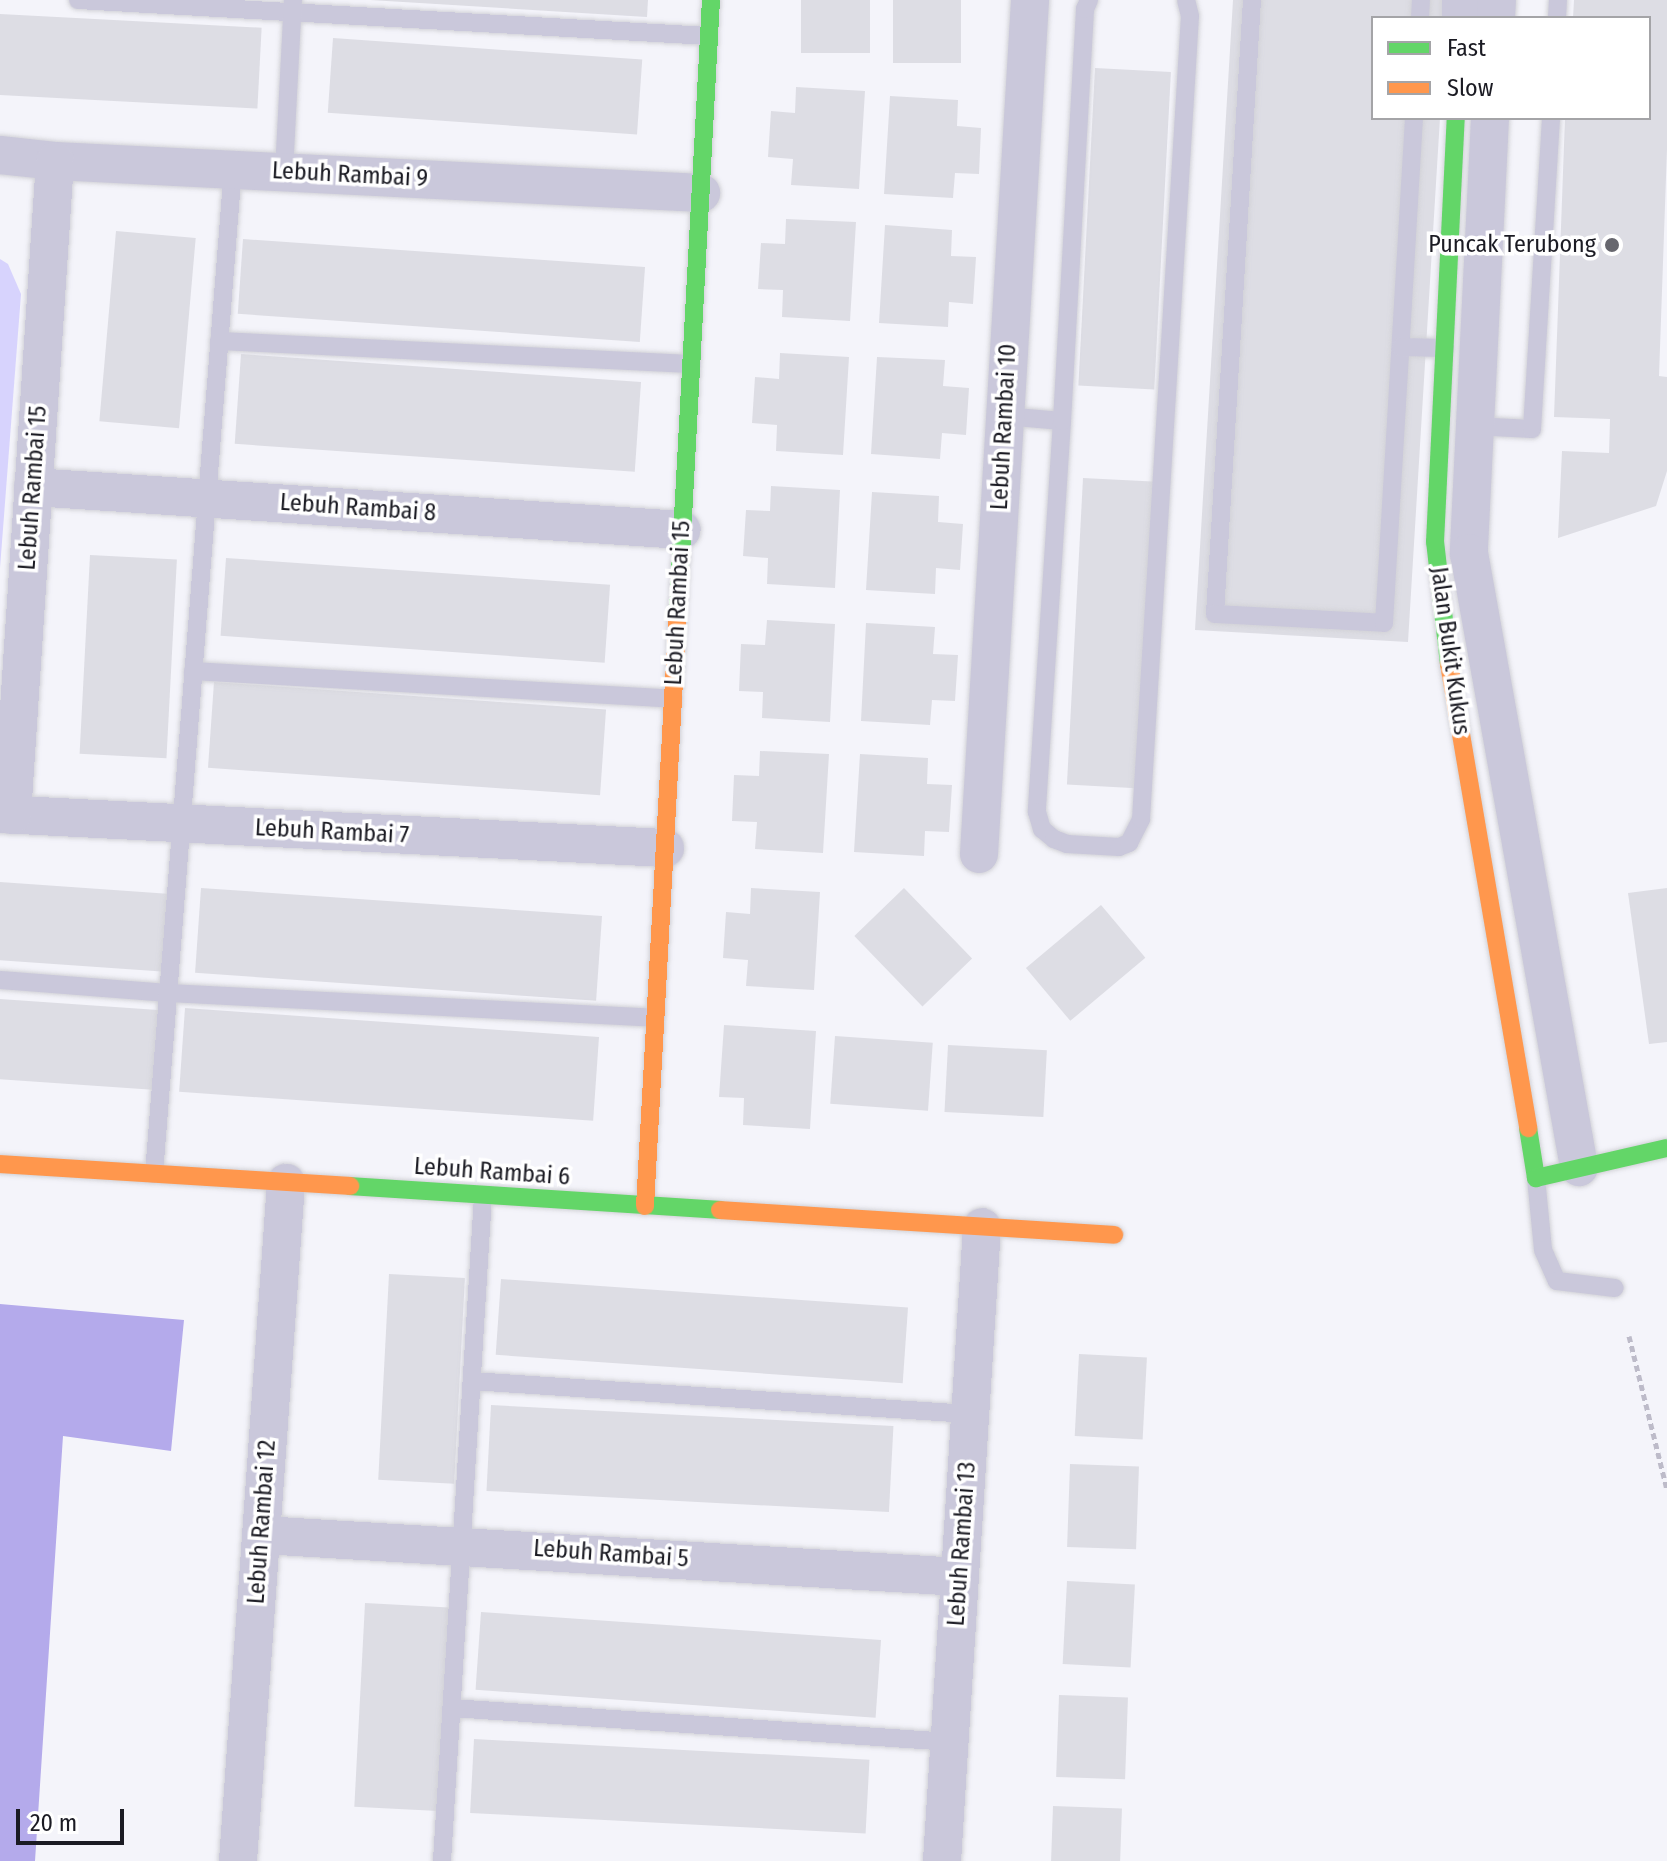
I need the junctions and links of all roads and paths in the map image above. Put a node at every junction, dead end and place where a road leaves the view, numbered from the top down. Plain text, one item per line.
1 (78, 0) edge
2 (711, 0) edge
3 (1030, 0) edge
4 (1089, 0) edge
5 (1186, 0) edge
6 (1252, 0) edge
7 (293, 7) edge
8 (709, 36) junction
9 (1414, 120) edge
10 (1456, 120) edge
11 (1490, 120) edge
12 (1551, 120) edge
13 (0, 155) edge
14 (55, 161) junction
15 (233, 169) junction
16 (284, 171) junction
17 (701, 193) junction
18 (1402, 314) junction
19 (1447, 317) junction
20 (219, 341) junction
21 (1401, 347) junction
22 (1445, 348) junction
23 (691, 364) junction
24 (1004, 416) junction
25 (1062, 421) junction
26 (1457, 426) junction
27 (33, 487) junction
28 (207, 498) junction
29 (682, 530) junction
30 (193, 671) junction
31 (673, 699) junction
32 (6, 814) edge
33 (182, 824) junction
34 (665, 848) junction
35 (979, 854) dead end
36 (0, 980) edge
37 (168, 993) junction
38 (655, 1018) junction
39 (1667, 1148) edge
40 (0, 1164) edge
41 (1579, 1167) junction
42 (154, 1174) junction
43 (1536, 1178) junction
44 (286, 1183) junction
45 (483, 1196) junction
46 (645, 1206) junction
47 (982, 1227) junction
48 (1114, 1235) dead end
49 (1615, 1288) dead end
50 (1629, 1336) dead end
51 (472, 1381) junction
52 (970, 1414) junction
53 (1667, 1489) edge
54 (262, 1535) junction
55 (462, 1545) junction
56 (960, 1577) junction
57 (452, 1708) junction
58 (949, 1742) junction
59 (238, 1861) edge
60 (442, 1861) edge
61 (942, 1861) edge

1 - 7 lane
2 - 8 street, Lebuh Rambai 15
3 - 24 street, Lebuh Rambai 10
4 - 25 lane
5 - 25 lane
6 - 21 lane
7 - 8 lane
7 - 16 lane
8 - 17 street, Lebuh Rambai 15
9 - 18 lane
10 - 19 street, Jalan Bukit Kukus
11 - 26 street, Jalan Bukit Kukus
12 - 26 lane
13 - 14 street, Lebuh Rambai 9
14 - 15 street, Lebuh Rambai 9
14 - 27 street, Lebuh Rambai 15
15 - 16 street, Lebuh Rambai 9
15 - 20 lane
16 - 17 street, Lebuh Rambai 9
17 - 23 street, Lebuh Rambai 15
18 - 19 lane
18 - 21 lane
19 - 22 street, Jalan Bukit Kukus
20 - 23 lane
20 - 28 lane
21 - 22 lane
22 - 26 street, Jalan Bukit Kukus
23 - 29 street, Lebuh Rambai 15
24 - 25 lane
24 - 35 street, Lebuh Rambai 10
26 - 41 street, Jalan Bukit Kukus
26 - 43 street, Jalan Bukit Kukus
27 - 28 street, Lebuh Rambai 8
27 - 32 street, Lebuh Rambai 15
28 - 29 street, Lebuh Rambai 8
28 - 30 lane
29 - 31 street, Lebuh Rambai 15
30 - 31 lane
30 - 33 lane
31 - 34 street, Lebuh Rambai 15
32 - 33 street, Lebuh Rambai 7
33 - 34 street, Lebuh Rambai 7
33 - 37 lane
34 - 38 street, Lebuh Rambai 15
36 - 37 lane
37 - 38 lane
37 - 42 lane
38 - 46 street, Lebuh Rambai 15
39 - 41 street
40 - 42 street, Lebuh Rambai 6
41 - 43 street
42 - 44 street, Lebuh Rambai 6
43 - 49 lane
44 - 45 street, Lebuh Rambai 6
44 - 54 street, Lebuh Rambai 12
45 - 46 street, Lebuh Rambai 6
45 - 51 lane
46 - 47 street, Lebuh Rambai 6
47 - 48 street, Lebuh Rambai 6
47 - 52 street, Lebuh Rambai 13
50 - 53 path
51 - 52 lane
51 - 55 lane
52 - 56 street, Lebuh Rambai 13
54 - 55 street, Lebuh Rambai 5
54 - 59 street, Lebuh Rambai 12
55 - 56 street, Lebuh Rambai 5
55 - 57 lane
56 - 58 street, Lebuh Rambai 13
57 - 58 lane
57 - 60 lane
58 - 61 street, Lebuh Rambai 13

